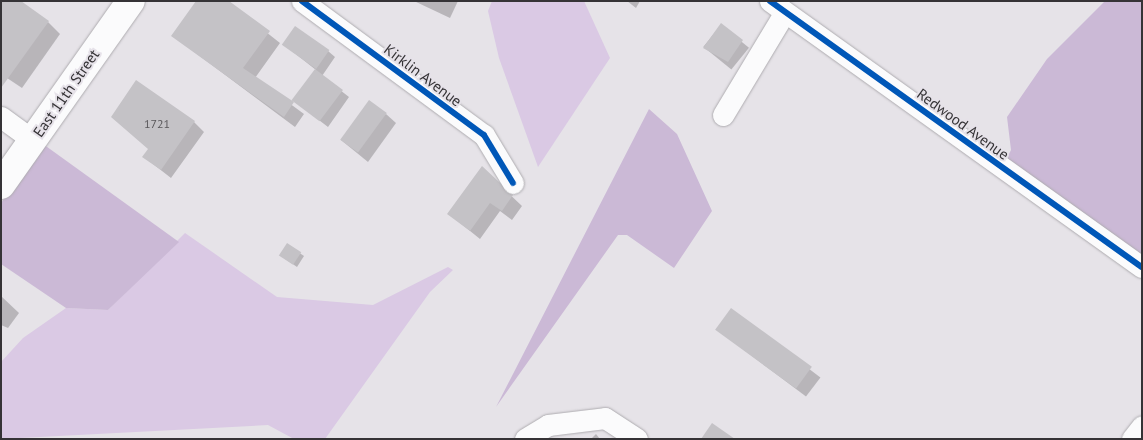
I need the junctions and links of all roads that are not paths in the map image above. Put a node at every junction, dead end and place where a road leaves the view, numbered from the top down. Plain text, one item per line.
1 (131, 1) edge
2 (302, 1) edge
3 (778, 6) edge
4 (723, 115) dead end
5 (1, 117) edge
6 (33, 140) junction
7 (513, 183) dead end
8 (1, 185) edge
9 (1142, 267) edge
10 (1142, 426) edge
11 (525, 439) edge
12 (637, 439) edge
13 (1132, 439) edge

1 - 6 main road, East 11th Street
2 - 7 street, Kirklin Avenue
3 - 4 street
3 - 9 street, Redwood Avenue
5 - 6 street
6 - 8 main road, East 11th Street
10 - 13 street
11 - 12 street

